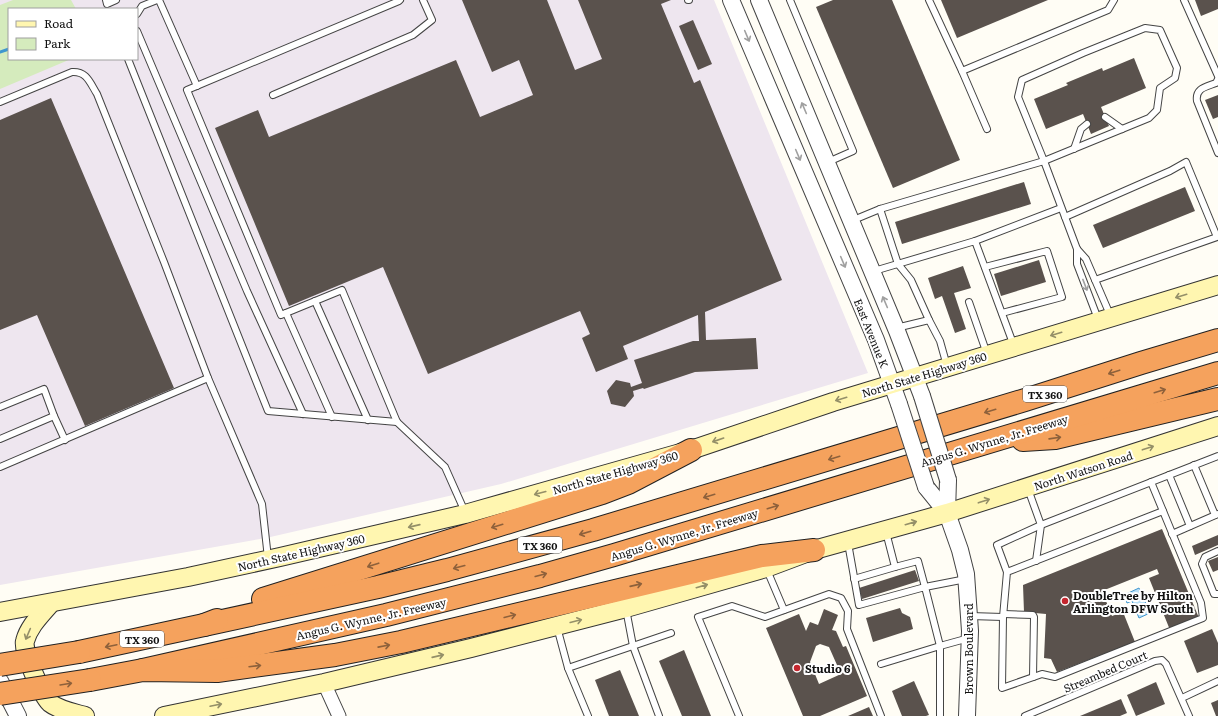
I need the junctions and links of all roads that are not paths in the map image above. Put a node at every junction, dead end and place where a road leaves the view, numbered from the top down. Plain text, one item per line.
1 (106, 0) edge
2 (116, 0) edge
3 (157, 0) edge
4 (400, 0) edge
5 (423, 0) edge
6 (731, 0) edge
7 (759, 0) edge
8 (790, 0) edge
9 (929, 0) edge
10 (1114, 0) edge
11 (1184, 0) edge
12 (138, 12) edge
13 (138, 33) edge
14 (128, 60) edge
15 (962, 71) junction
16 (1218, 77) edge
17 (197, 86) junction
18 (272, 95) dead end
19 (0, 102) edge
20 (1105, 117) dead end
21 (1087, 124) dead end
22 (987, 129) dead end
23 (1122, 129) junction
24 (1074, 149) junction
25 (1218, 153) edge
26 (1044, 161) junction
27 (827, 162) junction
28 (1061, 208) junction
29 (880, 210) junction
30 (1065, 217) junction
31 (851, 220) junction
32 (975, 240) junction
33 (1077, 249) junction
34 (898, 264) junction
35 (985, 267) junction
36 (872, 271) junction
37 (851, 280) junction
38 (1095, 280) junction
39 (1218, 285) edge
40 (315, 301) junction
41 (969, 302) dead end
42 (286, 313) junction
43 (1002, 313) junction
44 (1105, 319) junction
45 (929, 320) junction
46 (1218, 327) edge
47 (896, 328) junction
48 (1218, 340) edge
49 (1014, 347) junction
50 (988, 355) junction
51 (1141, 363) junction
52 (947, 367) junction
53 (1218, 373) edge
54 (914, 377) junction
55 (208, 378) junction
56 (892, 384) junction
57 (1218, 399) edge
58 (0, 407) edge
59 (302, 414) junction
60 (54, 416) junction
61 (332, 417) junction
62 (368, 420) junction
63 (397, 422) junction
64 (1218, 426) edge
65 (0, 439) edge
66 (65, 440) junction
67 (988, 442) junction
68 (691, 450) junction
69 (1218, 456) edge
70 (1194, 465) junction
71 (0, 467) edge
72 (1169, 475) junction
73 (1151, 482) junction
74 (1028, 487) junction
75 (1163, 511) junction
76 (947, 513) junction
77 (465, 514) junction
78 (1217, 515) edge
79 (1041, 525) junction
80 (1190, 526) junction
81 (886, 530) junction
82 (1172, 534) junction
83 (848, 541) junction
84 (814, 550) junction
85 (1218, 552) edge
86 (268, 560) junction
87 (1036, 561) junction
88 (895, 567) junction
89 (766, 568) junction
90 (1007, 572) junction
91 (854, 579) junction
92 (966, 579) junction
93 (925, 587) junction
94 (1218, 594) edge
95 (51, 603) junction
96 (626, 608) junction
97 (784, 610) junction
98 (0, 612) edge
99 (1004, 615) junction
100 (970, 616) junction
101 (204, 625) junction
102 (557, 626) junction
103 (670, 633) dead end
104 (970, 638) junction
105 (633, 646) junction
106 (940, 646) junction
107 (881, 664) dead end
108 (0, 665) edge
109 (568, 668) junction
110 (143, 670) junction
111 (1033, 677) junction
112 (0, 681) edge
113 (1218, 681) edge
114 (324, 683) junction
115 (0, 694) edge
116 (1182, 698) junction
117 (18, 716) edge
118 (84, 716) edge
119 (164, 716) edge
120 (339, 716) edge
121 (588, 716) edge
122 (659, 716) edge
123 (739, 716) edge
124 (881, 716) edge
125 (940, 716) edge
126 (967, 716) edge
127 (1025, 716) edge
128 (1189, 716) edge

1 - 2 lane
3 - 12 lane
3 - 17 lane
4 - 17 lane
5 - 18 lane
6 -> 37 street, East Avenue K
27 -> 7 street
8 - 27 lane
9 - 15 lane
10 - 15 lane
11 - 16 lane
13 - 59 lane
14 - 59 lane
15 - 22 lane
16 - 25 lane
17 - 42 lane
19 - 55 lane
20 - 23 lane
21 - 24 lane
23 - 24 lane
23 - 26 lane
24 - 26 lane
26 - 28 lane
26 - 29 lane
27 - 31 street
28 - 30 lane
28 - 32 lane
29 - 31 lane
29 - 34 lane
30 - 33 lane
30 - 38 lane
31 - 36 street
32 - 34 lane
32 - 35 lane
33 - 38 lane
33 -> 44 lane
34 - 36 lane
34 - 45 lane
35 - 43 lane
35 - 43 lane
36 - 37 street
47 -> 36 street
37 - 56 street, East Avenue K
38 - 44 lane
39 -> 44 main road, North State Highway 360
40 - 42 lane
40 - 62 lane
40 - 63 lane
41 - 50 lane
42 - 61 lane
43 - 49 lane
44 -> 49 main road, North State Highway 360
45 - 47 lane
45 - 52 lane
46 - 51 highway
47 - 54 street
48 - 51 highway, TX 360
49 - 50 main road, North State Highway 360
50 - 52 main road, North State Highway 360
51 -> 101 highway, TX 360
52 - 54 main road, North State Highway 360
67 -> 53 highway, Angus G. Wynne, Jr. Freeway / TX 360
54 - 56 main road, North State Highway 360
54 - 76 street, bridge
55 - 66 lane
55 - 86 lane
56 -> 68 main road, North State Highway 360
56 - 76 street, East Avenue K, bridge
67 -> 57 highway
58 - 60 lane
59 - 61 lane
60 - 65 lane
60 - 66 lane
61 - 62 lane
62 - 63 lane
63 - 77 lane
74 -> 64 main road, North Watson Road
66 - 71 lane
110 -> 67 highway, Angus G. Wynne, Jr. Freeway / TX 360
68 -> 77 main road, North State Highway 360
68 -> 101 highway
69 - 70 lane
70 - 72 lane
70 - 78 lane
72 - 73 lane
72 - 80 lane
73 - 75 lane
73 - 79 lane
76 -> 74 main road, North Watson Road
74 - 79 lane
75 - 82 lane
75 - 87 lane
81 -> 76 main road
76 - 92 street, Brown Boulevard
77 -> 86 main road, North State Highway 360
78 - 80 lane
79 - 87 lane
79 - 90 lane
80 - 82 lane
81 - 83 main road
81 - 88 lane
82 - 111 lane
83 - 84 main road
83 - 91 lane
84 - 89 main road
110 -> 84 highway
85 - 94 lane
86 - 95 main road, North State Highway 360
87 - 90 lane
88 - 91 lane
88 - 93 lane
96 -> 89 main road
89 - 97 lane
90 - 99 lane
91 - 93 lane
92 - 93 lane
92 - 100 street, Brown Boulevard
93 - 106 lane
95 - 98 main road, North State Highway 360
95 -> 118 main road
102 -> 96 main road
96 - 105 lane
97 - 123 lane
97 - 124 lane
99 - 100 lane
99 - 111 lane
99 - 111 lane
100 - 104 street, Brown Boulevard
101 -> 108 highway, TX 360, bridge
102 - 109 lane
114 -> 102 main road
103 - 105 lane
104 - 106 lane
104 - 126 street, Brown Boulevard
105 - 109 lane
105 - 122 lane
106 - 107 lane
106 - 125 lane
109 - 121 lane
115 -> 110 highway, TX 360, bridge
112 - 117 street
113 - 116 lane
119 -> 114 main road
114 - 120 street
116 - 127 lane, Streambed Court
116 - 128 lane

